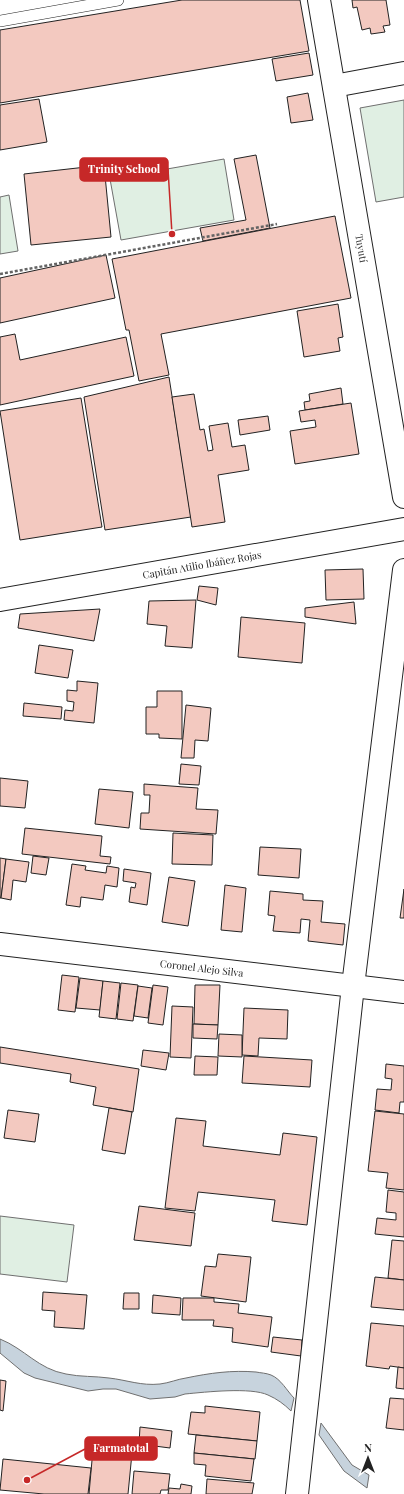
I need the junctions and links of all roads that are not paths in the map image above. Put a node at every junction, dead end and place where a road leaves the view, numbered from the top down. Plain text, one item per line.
1 (118, 0) edge
2 (319, 0) edge
3 (0, 21) edge
4 (404, 73) edge
5 (334, 86) junction
6 (404, 497) edge
7 (404, 528) edge
8 (404, 570) edge
9 (0, 600) edge
10 (0, 944) edge
11 (353, 986) junction
12 (404, 992) edge
13 (297, 1494) edge

1 - 3 lane
2 - 5 street, Tuyutí
4 - 5 street
5 - 6 street, Tuyutí
7 - 9 street, Capitán Atilio Ibáñez Rojas
8 - 11 street
10 - 11 street, Coronel Alejo Silva
11 - 12 street, Coronel Alejo Silva
11 - 13 street

